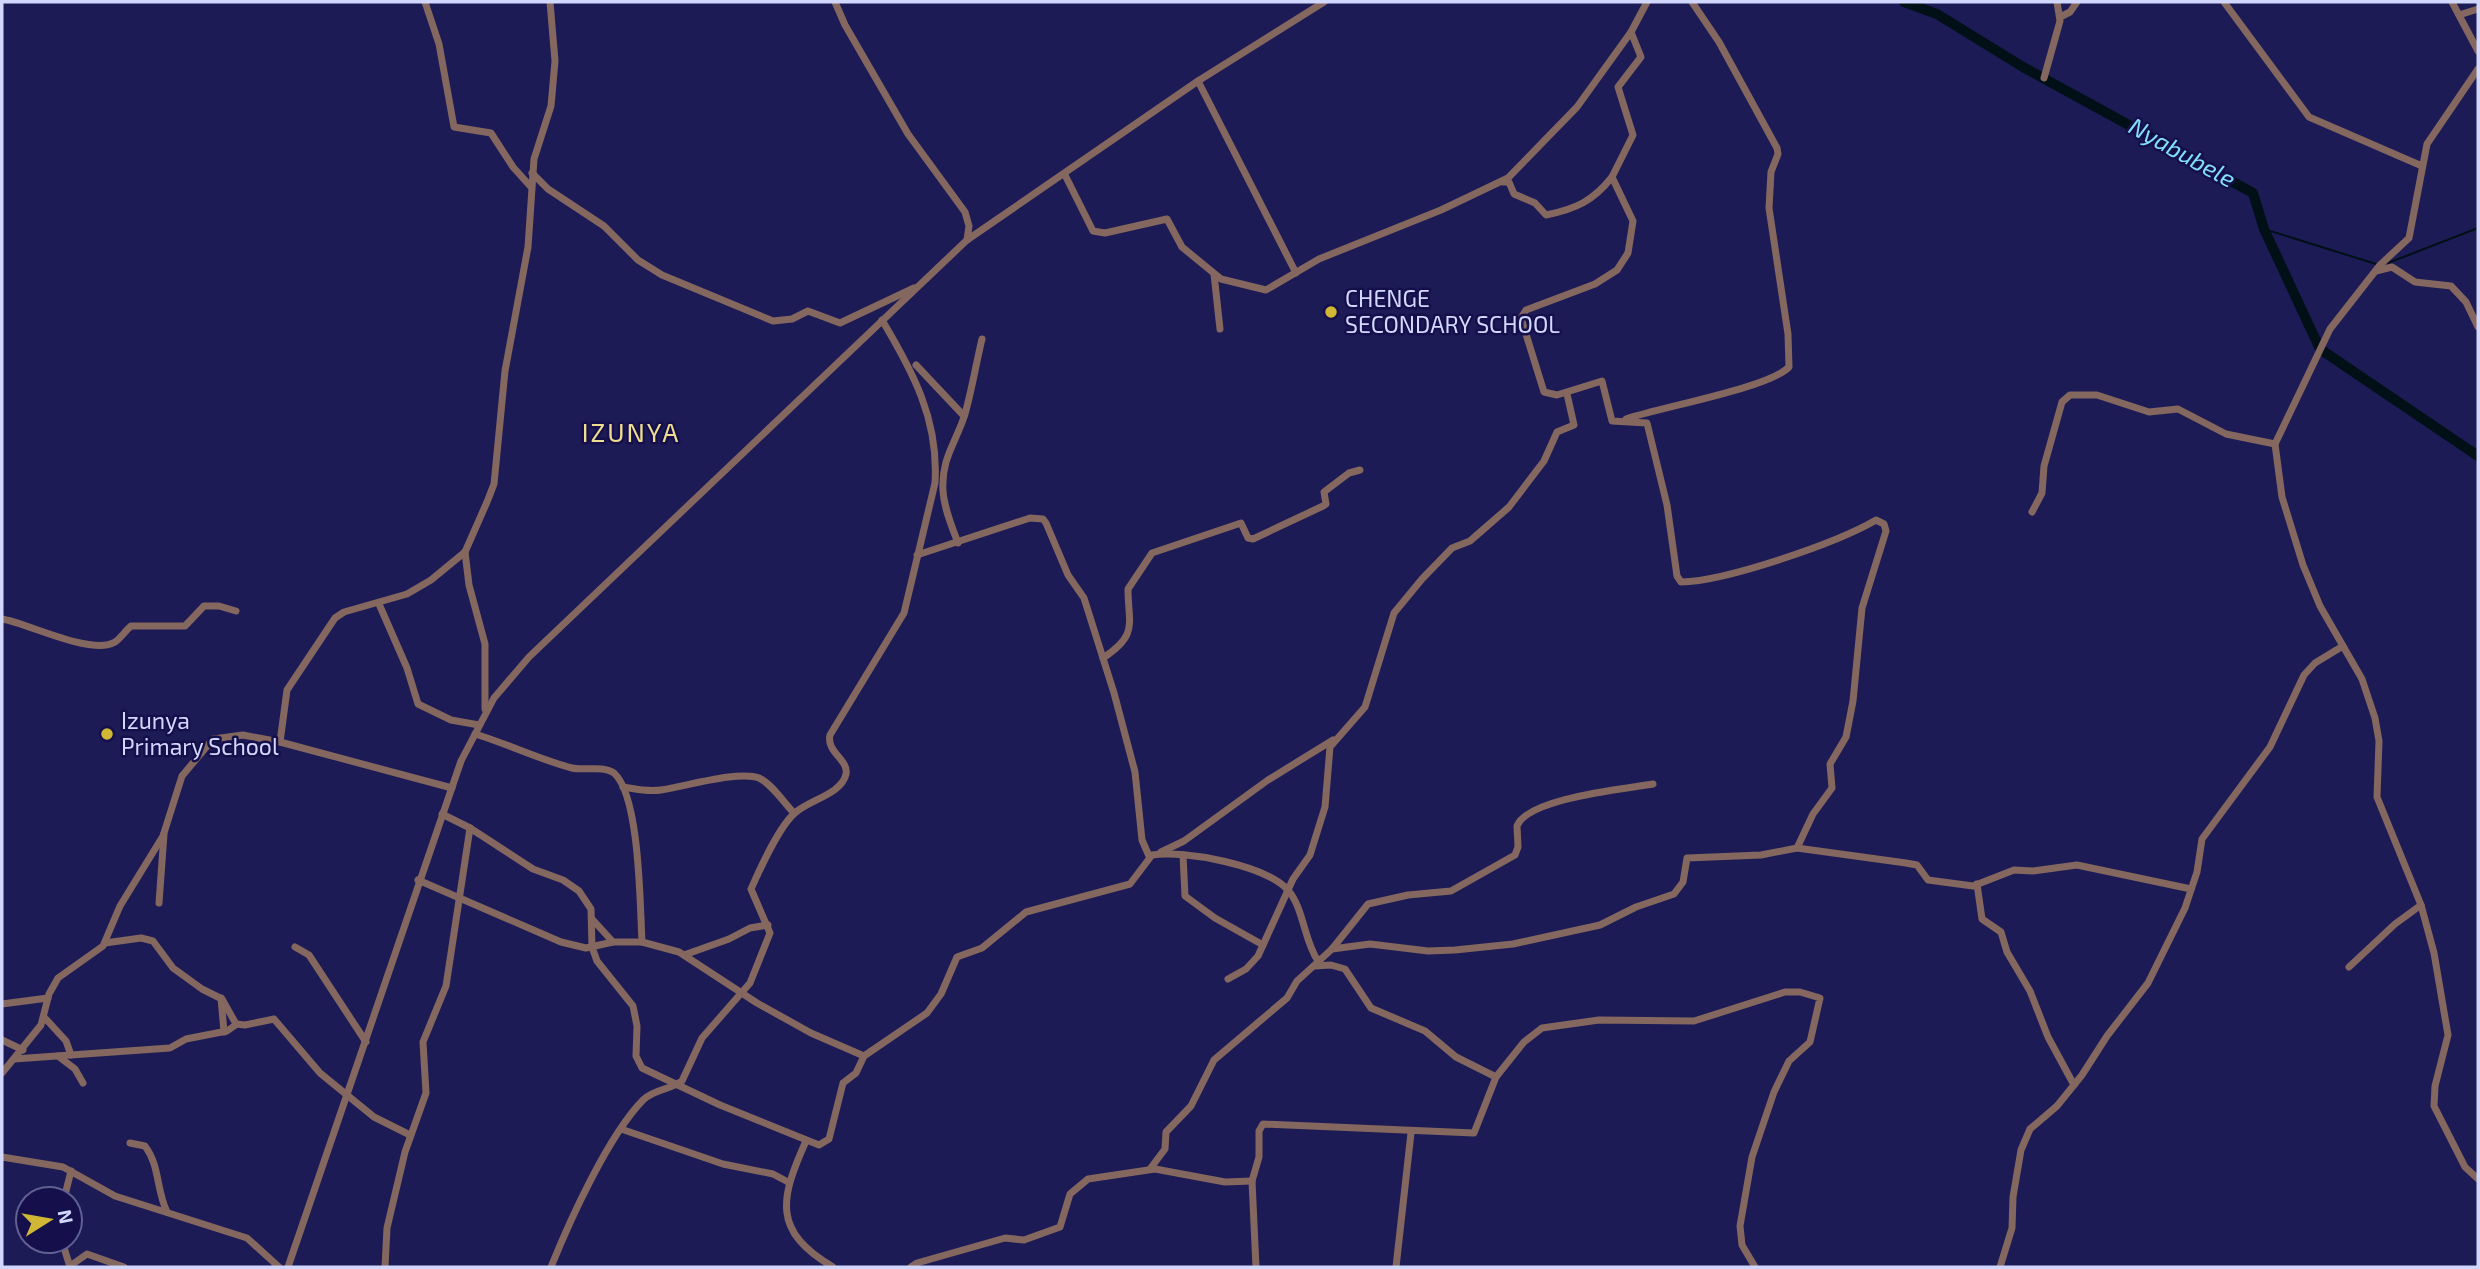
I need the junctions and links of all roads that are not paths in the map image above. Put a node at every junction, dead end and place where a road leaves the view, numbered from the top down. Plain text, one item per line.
1 (425, 2) edge
2 (550, 2) edge
3 (835, 2) edge
4 (1324, 2) edge
5 (1647, 2) edge
6 (1692, 2) edge
7 (2057, 2) edge
8 (2077, 2) edge
9 (2224, 2) edge
10 (2452, 2) edge
11 (2478, 9) edge
12 (2459, 15) junction
13 (2060, 17) junction
14 (1632, 32) junction
15 (2478, 51) edge
16 (2478, 69) edge
17 (2044, 78) dead end
18 (1198, 81) junction
19 (2422, 166) junction
20 (532, 173) junction
21 (1065, 175) junction
22 (1612, 177) junction
23 (1502, 182) junction
24 (531, 188) junction
25 (967, 240) junction
26 (2375, 271) junction
27 (1214, 273) junction
28 (1296, 273) junction
29 (922, 283) junction
30 (882, 320) junction
31 (2478, 327) edge
32 (1220, 329) dead end
33 (982, 339) dead end
34 (916, 365) dead end
35 (1567, 394) junction
36 (964, 416) junction
37 (1616, 422) junction
38 (2275, 444) junction
39 (1360, 470) dead end
40 (2032, 512) dead end
41 (958, 543) junction
42 (465, 552) junction
43 (917, 555) junction
44 (379, 604) junction
45 (236, 611) dead end
46 (2, 619) edge
47 (2343, 646) junction
48 (1103, 658) junction
49 (485, 713) junction
50 (479, 725) junction
51 (475, 734) junction
52 (1333, 740) junction
53 (280, 742) junction
54 (1653, 785) dead end
55 (623, 787) junction
56 (452, 788) junction
57 (794, 813) junction
58 (442, 814) junction
59 (471, 828) junction
60 (164, 833) junction
61 (1797, 848) junction
62 (1153, 855) junction
63 (1183, 855) junction
64 (418, 880) junction
65 (1977, 884) junction
66 (2191, 889) junction
67 (1289, 891) junction
68 (460, 898) junction
69 (159, 904) dead end
70 (2421, 905) junction
71 (592, 919) junction
72 (768, 925) junction
73 (613, 942) junction
74 (642, 942) junction
75 (105, 943) junction
76 (1263, 945) junction
77 (295, 947) dead end
78 (592, 947) junction
79 (1332, 949) junction
80 (684, 955) junction
81 (1316, 963) junction
82 (2349, 968) dead end
83 (1228, 979) dead end
84 (743, 994) junction
85 (48, 998) junction
86 (221, 998) junction
87 (2, 1004) edge
88 (44, 1017) junction
89 (237, 1024) junction
90 (223, 1032) junction
91 (2, 1041) edge
92 (366, 1042) junction
93 (23, 1050) junction
94 (71, 1055) junction
95 (57, 1056) junction
96 (864, 1056) junction
97 (14, 1059) junction
98 (2, 1073) edge
99 (1496, 1077) junction
100 (83, 1083) dead end
101 (678, 1083) junction
102 (2074, 1085) junction
103 (348, 1093) junction
104 (621, 1129) junction
105 (1411, 1133) junction
106 (410, 1135) junction
107 (806, 1141) junction
108 (130, 1143) dead end
109 (2, 1157) edge
110 (1150, 1169) junction
111 (71, 1171) junction
112 (2478, 1179) edge
113 (1252, 1181) junction
114 (788, 1182) junction
115 (68, 1185) edge
116 (167, 1212) junction
117 (70, 1267) edge
118 (124, 1267) edge
119 (279, 1267) edge
120 (288, 1267) edge
121 (385, 1267) edge
122 (553, 1267) edge
123 (833, 1267) edge
124 (911, 1267) edge
125 (1256, 1267) edge
126 (1396, 1267) edge
127 (1755, 1267) edge
128 (2000, 1267) edge

1 - 24 street
2 - 20 street
3 - 25 street
4 - 18 street
5 - 14 street
6 - 37 street
7 - 13 street
8 - 13 street
9 - 19 street
10 - 12 street
11 - 12 street
12 - 15 street
13 - 17 street
14 - 22 street
14 - 23 street
16 - 19 street
18 - 21 street
18 - 28 street
19 - 26 street
20 - 24 street
20 - 29 street
21 - 25 street
21 - 27 street
22 - 23 street
22 - 35 street
23 - 28 street
24 - 42 street
25 - 29 street
26 - 31 street
26 - 38 street
27 - 28 street
27 - 32 street
29 - 30 street
30 - 43 street
30 - 49 street
33 - 36 street
34 - 36 street
35 - 37 street
35 - 52 street
36 - 41 street
37 - 61 street
38 - 40 street
38 - 47 street
39 - 48 street
41 - 43 street
41 - 48 street
42 - 44 street
42 - 49 street
43 - 57 street
44 - 50 street
44 - 53 street
45 - 46 street
47 - 66 street
47 - 70 street
48 - 62 street
49 - 50 street
50 - 51 street
51 - 55 street
51 - 56 street
52 - 62 street
52 - 67 street
53 - 56 street
53 - 60 street
54 - 79 street
55 - 57 street
55 - 74 street
56 - 58 street
57 - 72 street
58 - 59 street
58 - 64 street
59 - 68 street
59 - 71 street
60 - 69 street
60 - 75 street
61 - 65 street
61 - 79 street
62 - 63 street
62 - 96 street
63 - 67 street
63 - 76 street
64 - 68 street
64 - 92 street
65 - 66 street
65 - 102 street
66 - 102 street
67 - 76 street
67 - 81 street
68 - 78 street
68 - 106 street
70 - 82 street
70 - 112 street
71 - 73 street
71 - 78 street
72 - 80 street
72 - 84 street
73 - 74 street
73 - 78 street
74 - 80 street
75 - 85 street
75 - 86 street
76 - 83 street
77 - 92 street
78 - 101 street
79 - 81 street
80 - 84 street
81 - 99 street
81 - 110 street
84 - 96 street
84 - 101 street
85 - 87 street
85 - 88 street
86 - 89 street
86 - 90 street
88 - 93 street
88 - 94 street
89 - 90 street
89 - 103 street
90 - 94 street
91 - 93 street
92 - 103 street
93 - 97 street
94 - 95 street
95 - 97 street
95 - 100 street
96 - 107 street
97 - 98 street
99 - 105 street
99 - 127 street
101 - 104 street
101 - 107 street
102 - 128 street
103 - 106 street
103 - 120 street
104 - 114 street
104 - 122 street
105 - 113 street
105 - 126 street
106 - 121 street
107 - 114 street
108 - 116 street
109 - 111 street
110 - 113 street
110 - 124 street
111 - 115 street
111 - 116 street
113 - 125 street
114 - 123 street
116 - 119 street
117 - 118 street

